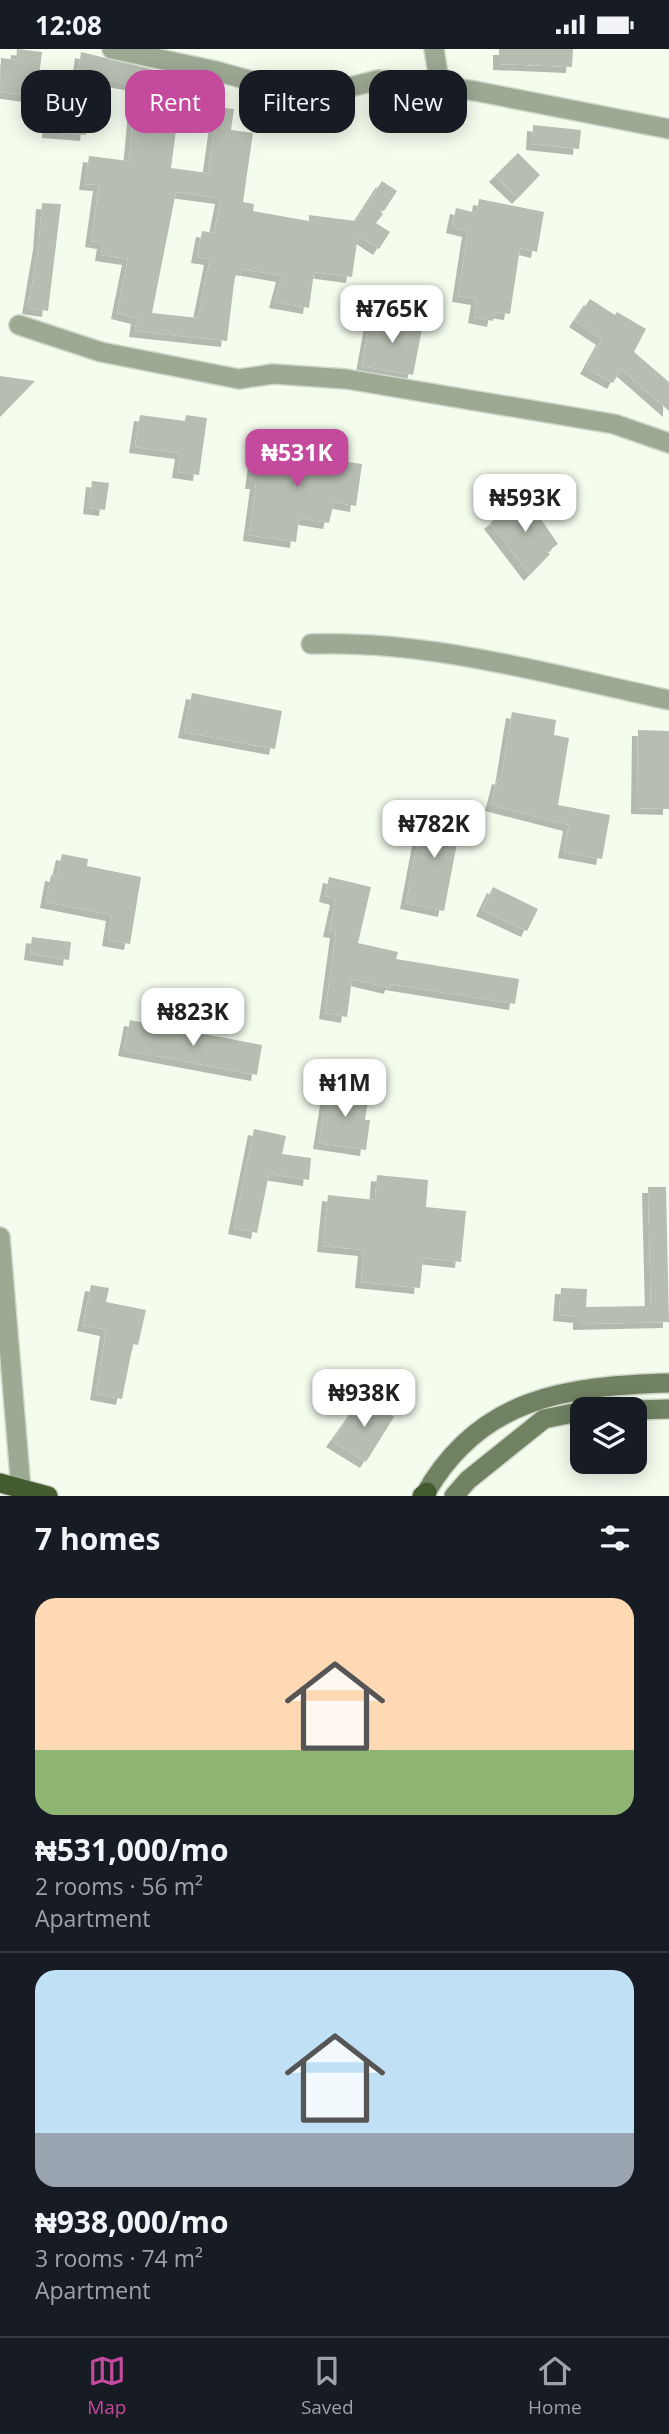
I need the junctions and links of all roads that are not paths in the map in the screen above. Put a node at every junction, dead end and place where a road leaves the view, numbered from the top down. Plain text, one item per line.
1 (112, 49) edge
2 (434, 49) edge
3 (437, 70) edge
4 (369, 82) edge
5 (467, 91) edge
6 (669, 129) edge
7 (19, 325) dead end
8 (669, 443) edge
9 (311, 644) dead end
10 (669, 700) edge
11 (0, 1237) edge
12 (669, 1383) edge
13 (669, 1409) edge
14 (647, 1410) edge
15 (570, 1414) edge
16 (0, 1483) edge
17 (21, 1489) junction
18 (424, 1495) edge
19 (48, 1496) edge
20 (454, 1496) edge

1 - 4 street
2 - 3 street
5 - 6 street
7 - 8 street
9 - 10 street
11 - 17 street
12 - 18 main road
13 - 14 main road
15 - 20 main road
16 - 17 highway
17 - 19 highway

